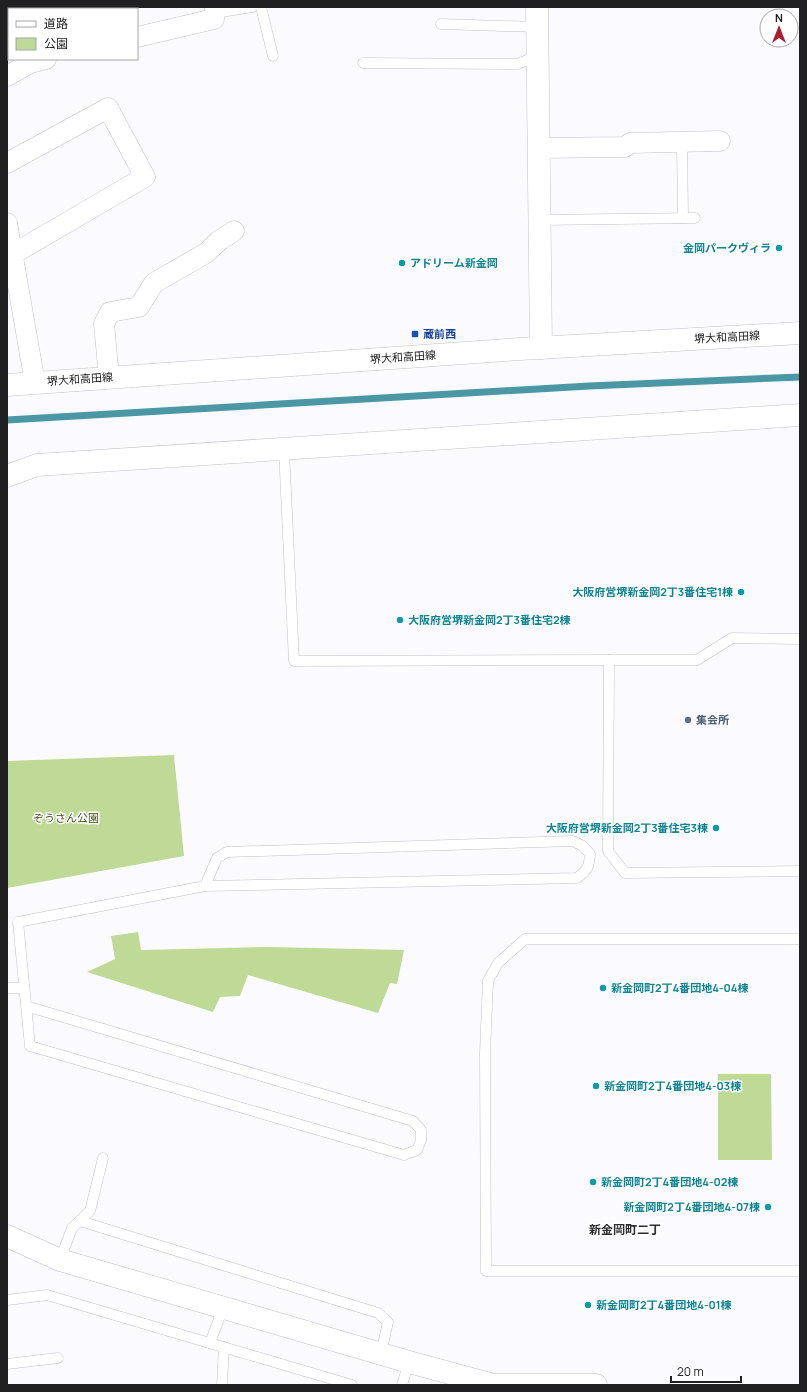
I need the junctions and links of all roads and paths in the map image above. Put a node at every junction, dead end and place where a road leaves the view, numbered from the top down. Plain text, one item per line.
1 (252, 7) edge
2 (261, 7) edge
3 (215, 10) edge
4 (537, 17) edge
5 (441, 24) dead end
6 (138, 37) edge
7 (538, 55) junction
8 (273, 56) dead end
9 (42, 60) edge
10 (363, 63) dead end
11 (7, 76) edge
12 (720, 141) dead end
13 (682, 142) junction
14 (539, 148) junction
15 (7, 163) edge
16 (684, 218) junction
17 (695, 218) dead end
18 (540, 220) junction
19 (7, 223) edge
20 (234, 231) dead end
21 (13, 254) junction
22 (800, 333) edge
23 (541, 348) junction
24 (109, 377) junction
25 (35, 383) junction
26 (7, 385) edge
27 (800, 415) edge
28 (284, 450) junction
29 (7, 476) edge
30 (800, 639) edge
31 (609, 660) junction
32 (800, 871) edge
33 (205, 886) junction
34 (800, 939) edge
35 (7, 988) edge
36 (24, 988) junction
37 (26, 1006) junction
38 (103, 1158) dead end
39 (80, 1221) junction
40 (7, 1236) edge
41 (60, 1260) junction
42 (800, 1271) edge
43 (7, 1300) edge
44 (224, 1308) junction
45 (210, 1343) junction
46 (224, 1347) junction
47 (381, 1353) junction
48 (58, 1358) dead end
49 (409, 1362) junction
50 (7, 1364) edge
51 (222, 1385) edge
52 (352, 1385) edge
53 (402, 1385) edge
54 (596, 1385) edge

1 - 3 lane
2 - 8 lane
3 - 6 street
4 - 5 lane
4 - 7 street
7 - 10 lane
7 - 14 street
9 - 11 street
12 - 13 street
13 - 14 street
13 - 16 lane
14 - 18 street
15 - 21 street
16 - 17 lane
16 - 18 lane
18 - 23 street
19 - 21 street
20 - 24 street
21 - 25 street
22 - 23 street, 堺大和高田線
23 - 24 street, 堺大和高田線
24 - 25 street, 堺大和高田線
25 - 26 street, 堺大和高田線
27 - 28 street
28 - 29 street
28 - 31 lane
30 - 31 lane
31 - 32 lane
33 - 33 lane
33 - 36 lane
34 - 42 lane
35 - 36 lane
36 - 37 lane
37 - 37 lane
38 - 39 lane
39 - 41 lane
39 - 47 lane
40 - 41 street
41 - 44 street
43 - 45 lane
44 - 45 lane
44 - 47 street
45 - 46 lane
46 - 51 lane
46 - 52 lane
47 - 49 street
48 - 50 lane
49 - 53 lane
49 - 54 street

